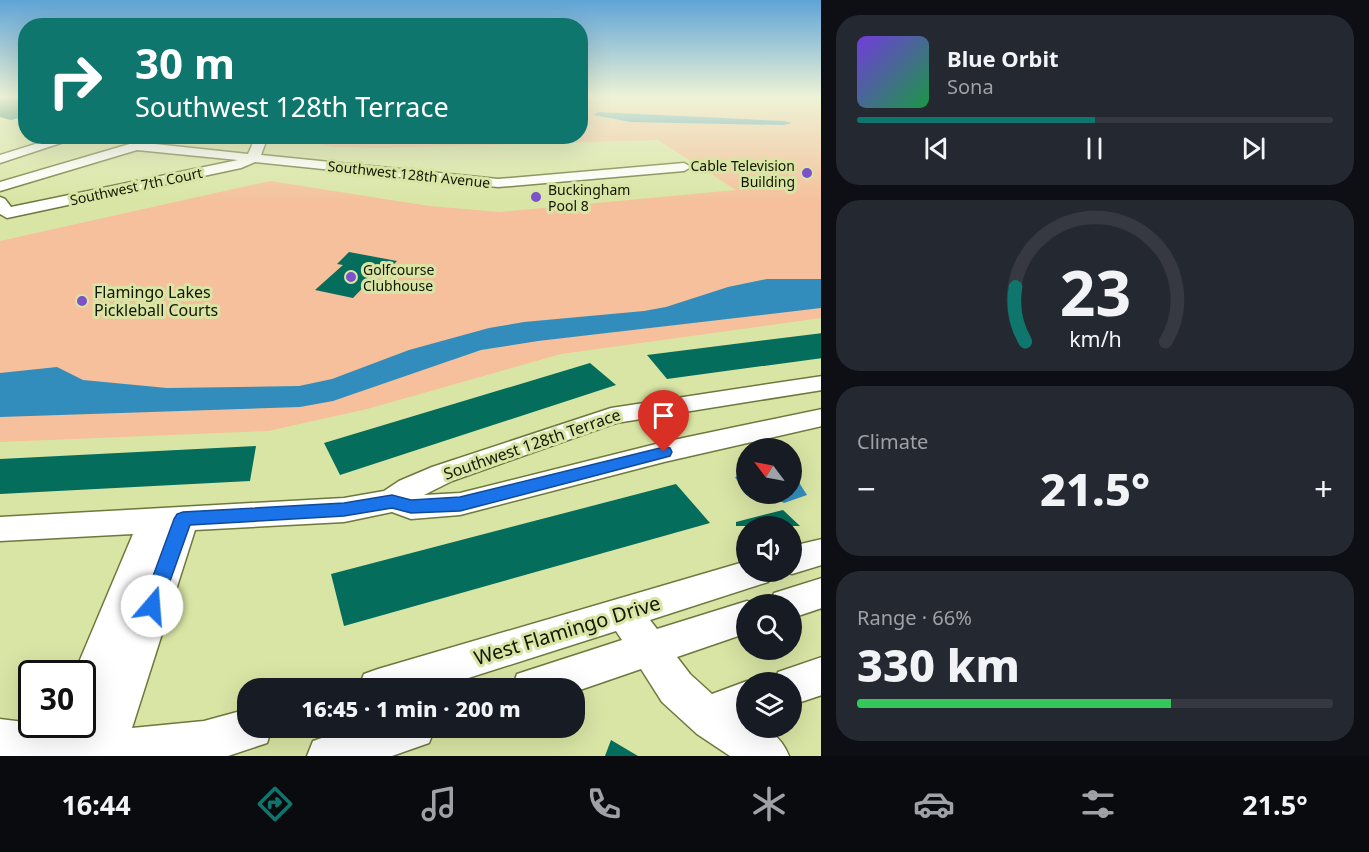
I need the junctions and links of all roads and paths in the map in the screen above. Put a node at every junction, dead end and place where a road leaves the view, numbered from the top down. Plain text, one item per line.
1 (49, 144) edge
2 (143, 144) edge
3 (135, 147) junction
4 (258, 147) edge
5 (0, 159) edge
6 (684, 167) dead end
7 (0, 187) edge
8 (0, 202) edge
9 (821, 383) edge
10 (821, 417) edge
11 (392, 501) junction
12 (169, 519) junction
13 (0, 530) edge
14 (821, 552) edge
15 (802, 558) edge
16 (736, 578) edge
17 (821, 593) edge
18 (802, 599) edge
19 (623, 612) junction
20 (736, 621) edge
21 (649, 651) junction
22 (96, 673) edge
23 (821, 675) edge
24 (410, 678) edge
25 (563, 678) edge
26 (802, 682) edge
27 (736, 705) edge
28 (711, 720) junction
29 (237, 732) edge
30 (383, 738) edge
31 (0, 740) edge
32 (81, 747) edge
33 (328, 756) edge
34 (768, 756) edge

1 - 5 street
2 - 3 street
3 - 4 street, Southwest 128th Avenue
3 - 7 street
4 - 6 street, Southwest 128th Avenue
4 - 8 street, Southwest 7th Court
9 - 11 street, Southwest 128th Terrace
10 - 11 street, Southwest 128th Terrace
11 - 12 street, Southwest 128th Terrace
12 - 13 street, Southwest 128th Terrace
12 - 22 street
12 - 32 street
14 - 15 street
16 - 19 street, West Flamingo Drive
17 - 18 street
19 - 21 street
19 - 24 street, West Flamingo Drive
20 - 21 street
21 - 25 street
21 - 28 street
23 - 26 street
27 - 28 street
28 - 34 street
29 - 32 street
30 - 33 street
31 - 32 street

